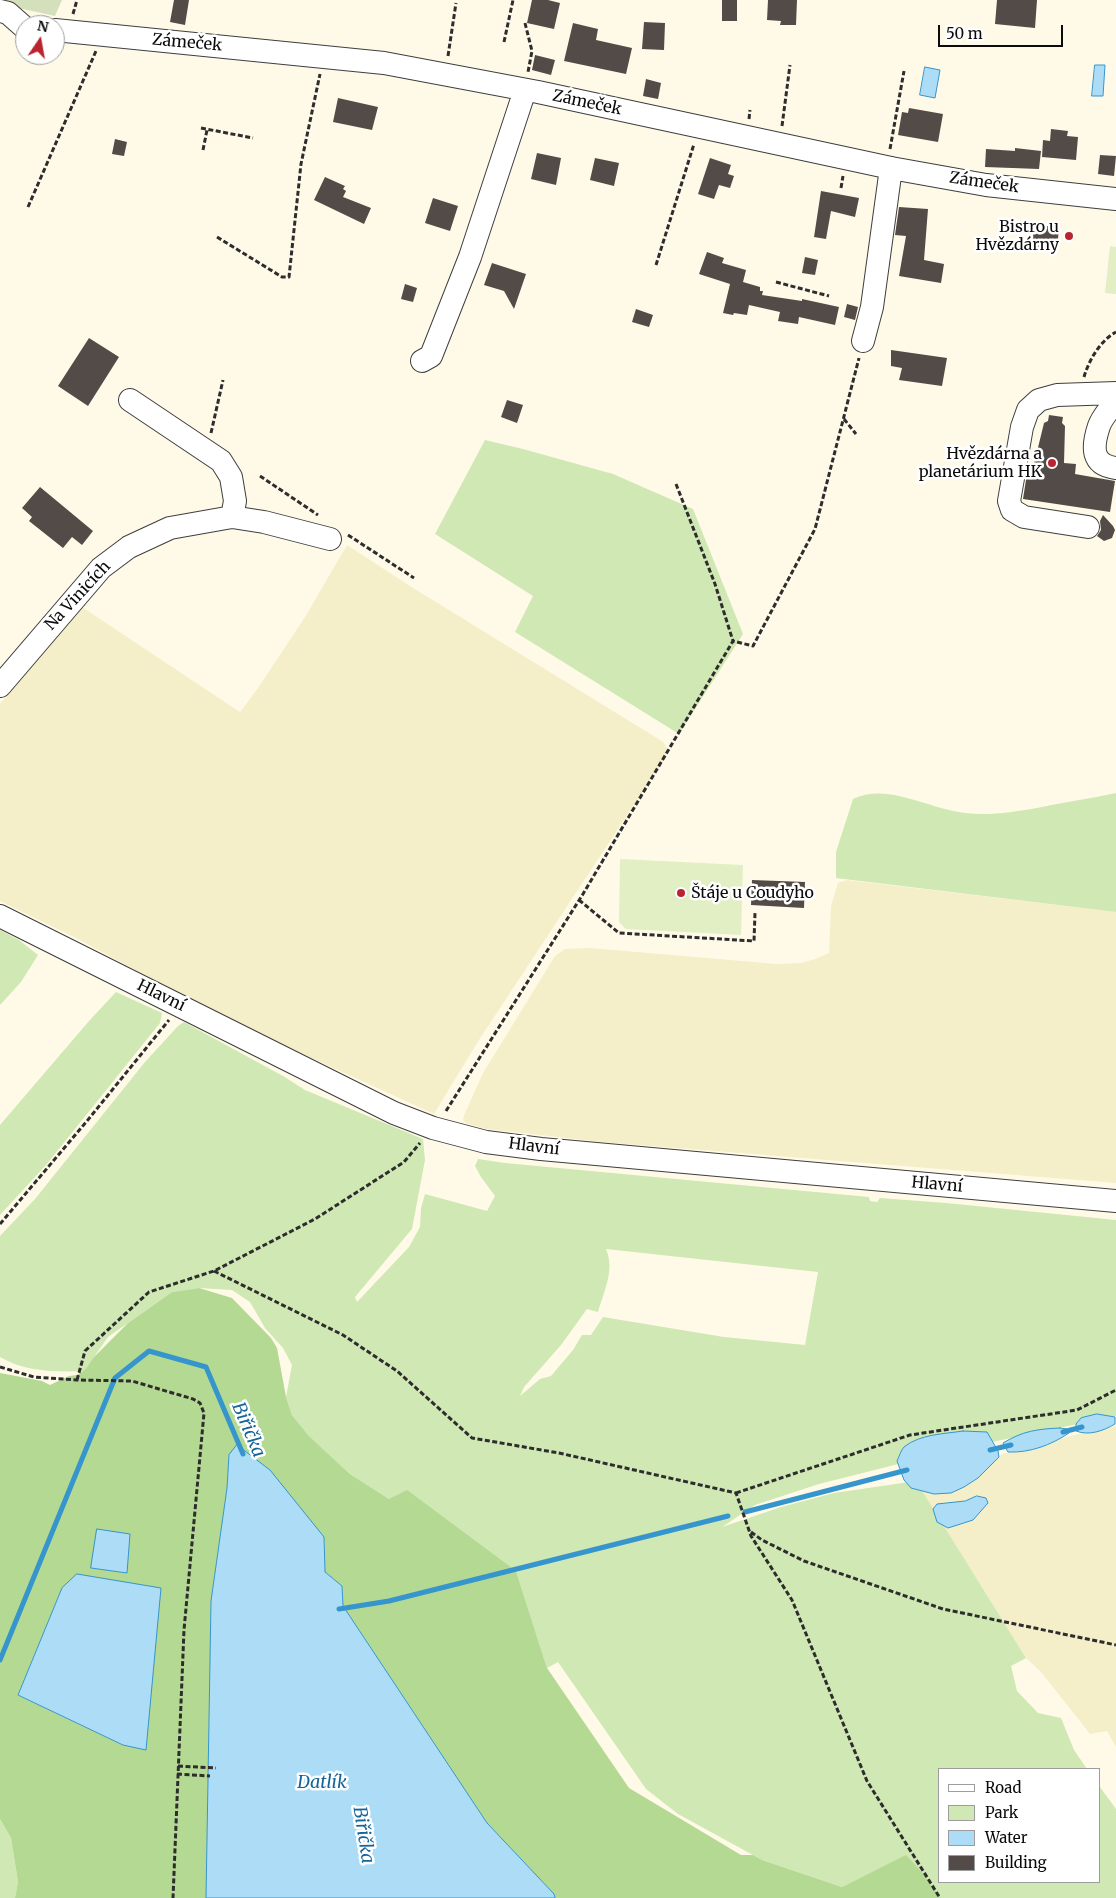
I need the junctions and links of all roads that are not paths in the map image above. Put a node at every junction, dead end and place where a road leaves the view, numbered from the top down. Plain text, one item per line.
1 (0, 11) edge
2 (15, 19) edge
3 (0, 26) edge
4 (15, 27) edge
5 (65, 31) edge
6 (525, 90) junction
7 (890, 160) junction
8 (1116, 199) edge
9 (863, 341) road end
10 (427, 361) dead end
11 (1116, 393) edge
12 (130, 400) dead end
13 (1116, 400) edge
14 (1116, 468) edge
15 (232, 516) junction
16 (1088, 527) dead end
17 (330, 539) dead end
18 (0, 686) edge
19 (0, 916) edge
20 (1116, 1201) edge

1 - 2 street
3 - 4 street
5 - 6 street, Zámeček
6 - 7 street, Zámeček
6 - 10 street
7 - 8 street, Zámeček
7 - 9 street
11 - 16 street
12 - 15 street
13 - 14 street
15 - 17 street, Na Vinicích
15 - 18 street, Na Vinicích
19 - 20 street, Hlavní

